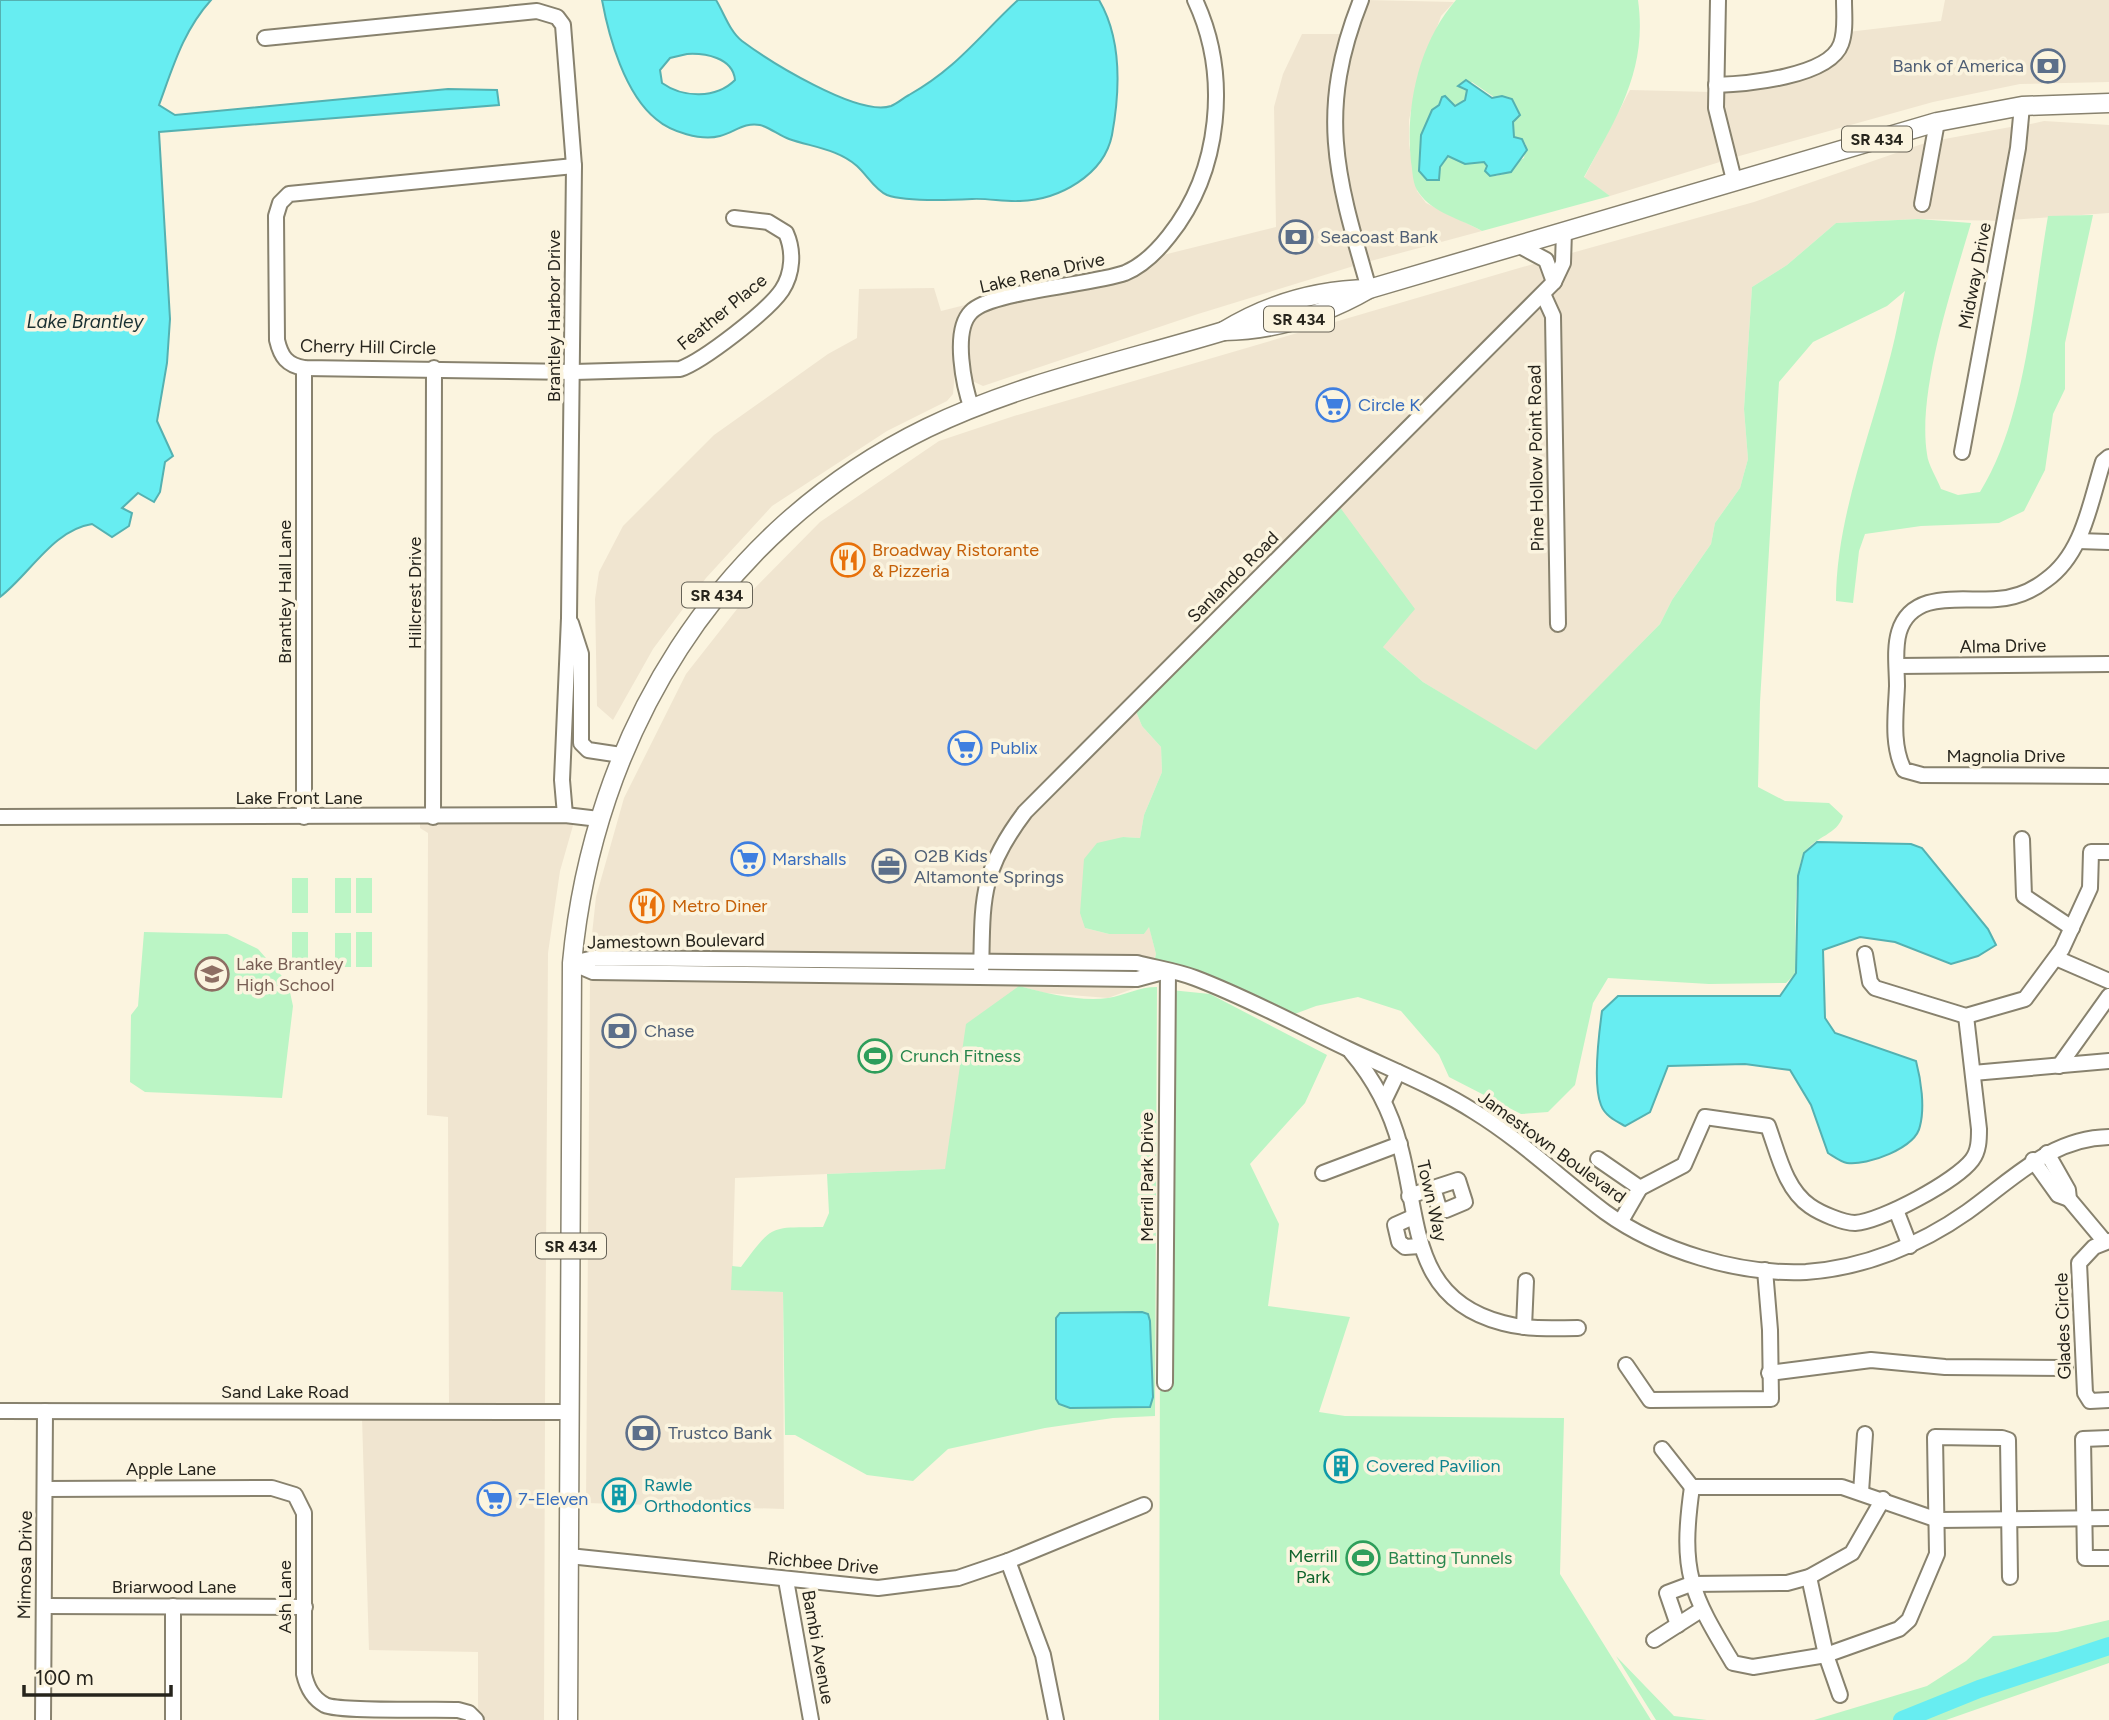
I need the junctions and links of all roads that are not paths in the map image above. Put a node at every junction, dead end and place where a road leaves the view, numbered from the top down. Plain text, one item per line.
1 (1195, 0) edge
2 (1361, 0) edge
3 (1718, 0) edge
4 (1844, 0) edge
5 (265, 38) dead end
6 (1716, 85) junction
7 (2109, 103) edge
8 (2022, 106) junction
9 (1937, 122) junction
10 (574, 166) junction
11 (1734, 180) junction
12 (1922, 204) dead end
13 (734, 218) dead end
14 (1564, 231) junction
15 (1518, 245) junction
16 (1554, 282) junction
17 (1369, 289) junction
18 (1543, 294) junction
19 (304, 368) junction
20 (434, 368) junction
21 (574, 372) junction
22 (972, 409) junction
23 (1962, 452) dead end
24 (2109, 457) edge
25 (2078, 541) junction
26 (2109, 541) edge
27 (569, 618) junction
28 (1558, 624) dead end
29 (2109, 664) edge
30 (1897, 666) junction
31 (621, 755) junction
32 (2109, 776) edge
33 (565, 816) junction
34 (0, 817) edge
35 (304, 817) junction
36 (433, 817) junction
37 (598, 819) junction
38 (2022, 839) dead end
39 (2109, 852) edge
40 (2072, 928) junction
41 (1865, 954) dead end
42 (2056, 958) junction
43 (572, 963) junction
44 (981, 969) junction
45 (1168, 971) junction
46 (2109, 981) edge
47 (2109, 996) edge
48 (1966, 1016) junction
49 (1347, 1049) junction
50 (2109, 1061) edge
51 (2059, 1066) junction
52 (1398, 1072) junction
53 (1973, 1073) junction
54 (1384, 1101) junction
55 (2109, 1137) edge
56 (1400, 1144) junction
57 (2047, 1153) junction
58 (1598, 1159) dead end
59 (2033, 1160) junction
60 (1323, 1173) dead end
61 (1433, 1188) junction
62 (1640, 1188) junction
63 (1409, 1196) junction
64 (2069, 1199) junction
65 (1896, 1210) junction
66 (1621, 1221) junction
67 (2107, 1241) edge
68 (1910, 1246) junction
69 (1765, 1270) junction
70 (1526, 1281) dead end
71 (1524, 1327) junction
72 (1578, 1328) dead end
73 (1626, 1365) dead end
74 (2066, 1368) dead end
75 (1769, 1373) junction
76 (1165, 1383) dead end
77 (2109, 1400) edge
78 (0, 1411) edge
79 (45, 1411) junction
80 (570, 1412) junction
81 (1864, 1434) dead end
82 (2109, 1438) edge
83 (1662, 1449) dead end
84 (1692, 1487) junction
85 (45, 1489) junction
86 (1861, 1492) junction
87 (295, 1495) joint
88 (1883, 1499) junction
89 (1144, 1505) dead end
90 (2009, 1518) junction
91 (2109, 1518) edge
92 (2084, 1519) junction
93 (1938, 1520) junction
94 (569, 1556) junction
95 (2109, 1558) edge
96 (1008, 1561) junction
97 (1808, 1577) junction
98 (2010, 1577) dead end
99 (786, 1580) junction
100 (1691, 1584) junction
101 (44, 1606) junction
102 (173, 1606) junction
103 (305, 1607) junction
104 (1701, 1610) junction
105 (1678, 1625) junction
106 (1654, 1640) dead end
107 (1826, 1655) junction
108 (1840, 1695) dead end
109 (43, 1720) edge
110 (173, 1720) edge
111 (476, 1720) edge
112 (568, 1720) edge
113 (811, 1720) edge
114 (1056, 1720) edge

1 - 22 street, Lake Rena Drive
2 - 17 street
3 - 6 street
4 - 6 street
5 - 10 street, Brantley Harbor Drive
6 - 11 street
7 - 8 main road, SR 434
8 - 9 main road, SR 434
8 - 23 street, Midway Drive
9 - 11 main road, SR 434
9 - 12 street
10 - 19 street, Cherry Hill Circle
10 - 21 street, Brantley Harbor Drive
11 - 14 main road, SR 434
13 - 21 street, Feather Place
14 - 15 main road, SR 434
14 - 16 street, Sanlando Road
15 - 16 street
15 - 17 main road, SR 434
16 - 18 street, Sanlando Road
17 - 22 main road, SR 434
18 - 28 street, Pine Hollow Point Road
18 - 44 street, Sanlando Road
19 - 20 street, Cherry Hill Circle
19 - 35 street, Brantley Hall Lane
20 - 21 street, Cherry Hill Circle
20 - 36 street, Hillcrest Drive
21 - 27 street, Brantley Harbor Drive
22 - 31 main road, SR 434
24 - 25 street
25 - 26 street
25 - 30 street
27 - 31 street, Brantley Harbor Drive
27 - 33 street, Brantley Harbor Drive
29 - 30 street, Alma Drive
30 - 32 street, Magnolia Drive
31 - 37 main road, SR 434
33 - 36 street, Lake Front Lane
33 - 37 street, Lake Front Lane
34 - 35 street, Lake Front Lane
35 - 36 street, Lake Front Lane
37 - 43 main road, SR 434
38 - 40 street
39 - 40 street
40 - 42 street
41 - 48 street
42 - 46 street
42 - 48 street
43 - 44 street, Jamestown Boulevard
43 - 80 main road, SR 434
44 - 45 street, Jamestown Boulevard
45 - 49 street, Jamestown Boulevard
45 - 76 street, Merril Park Drive
47 - 51 street
48 - 53 street
49 - 52 street, Jamestown Boulevard
49 - 54 street, Town Way
50 - 51 street
51 - 53 street
52 - 54 street
52 - 66 street, Jamestown Boulevard
53 - 65 street
54 - 56 street, Town Way
55 - 57 street, Jamestown Boulevard
56 - 60 street
56 - 63 street, Town Way
57 - 59 street, Jamestown Boulevard
57 - 64 street, Glades Circle
58 - 62 street
59 - 64 street, Glades Circle
59 - 68 street, Jamestown Boulevard
61 - 61 street
61 - 63 street
62 - 65 street
62 - 66 street
63 - 71 street, Town Way
64 - 67 street, Glades Circle
65 - 68 street
66 - 69 street, Jamestown Boulevard
67 - 77 street, Glades Circle
68 - 69 street, Jamestown Boulevard
69 - 75 street
70 - 71 street
71 - 72 street, Town Way
73 - 75 street
74 - 75 street
78 - 79 street, Sand Lake Road
79 - 80 street, Sand Lake Road
79 - 85 street, Mimosa Drive
80 - 94 main road, SR 434
81 - 86 street
82 - 92 street
83 - 84 street
84 - 86 street
84 - 100 street
85 - 87 street, Apple Lane
85 - 101 street, Mimosa Drive
86 - 88 street
87 - 103 street, Ash Lane
88 - 93 street
88 - 97 street
89 - 96 street, Richbee Drive
90 - 92 street
90 - 93 street
90 - 93 street
90 - 98 street
91 - 92 street
92 - 95 street
93 - 107 street
94 - 99 street, Richbee Drive
94 - 112 main road, SR 434
96 - 99 street, Richbee Drive
96 - 114 street
97 - 100 street
97 - 107 street
99 - 113 street, Bambi Avenue
100 - 104 street
100 - 105 street
101 - 102 street, Briarwood Lane
101 - 109 street, Mimosa Drive
102 - 103 street, Briarwood Lane
102 - 110 street
103 - 111 street, Ash Lane
104 - 105 street
104 - 107 street
105 - 106 street
107 - 108 street

